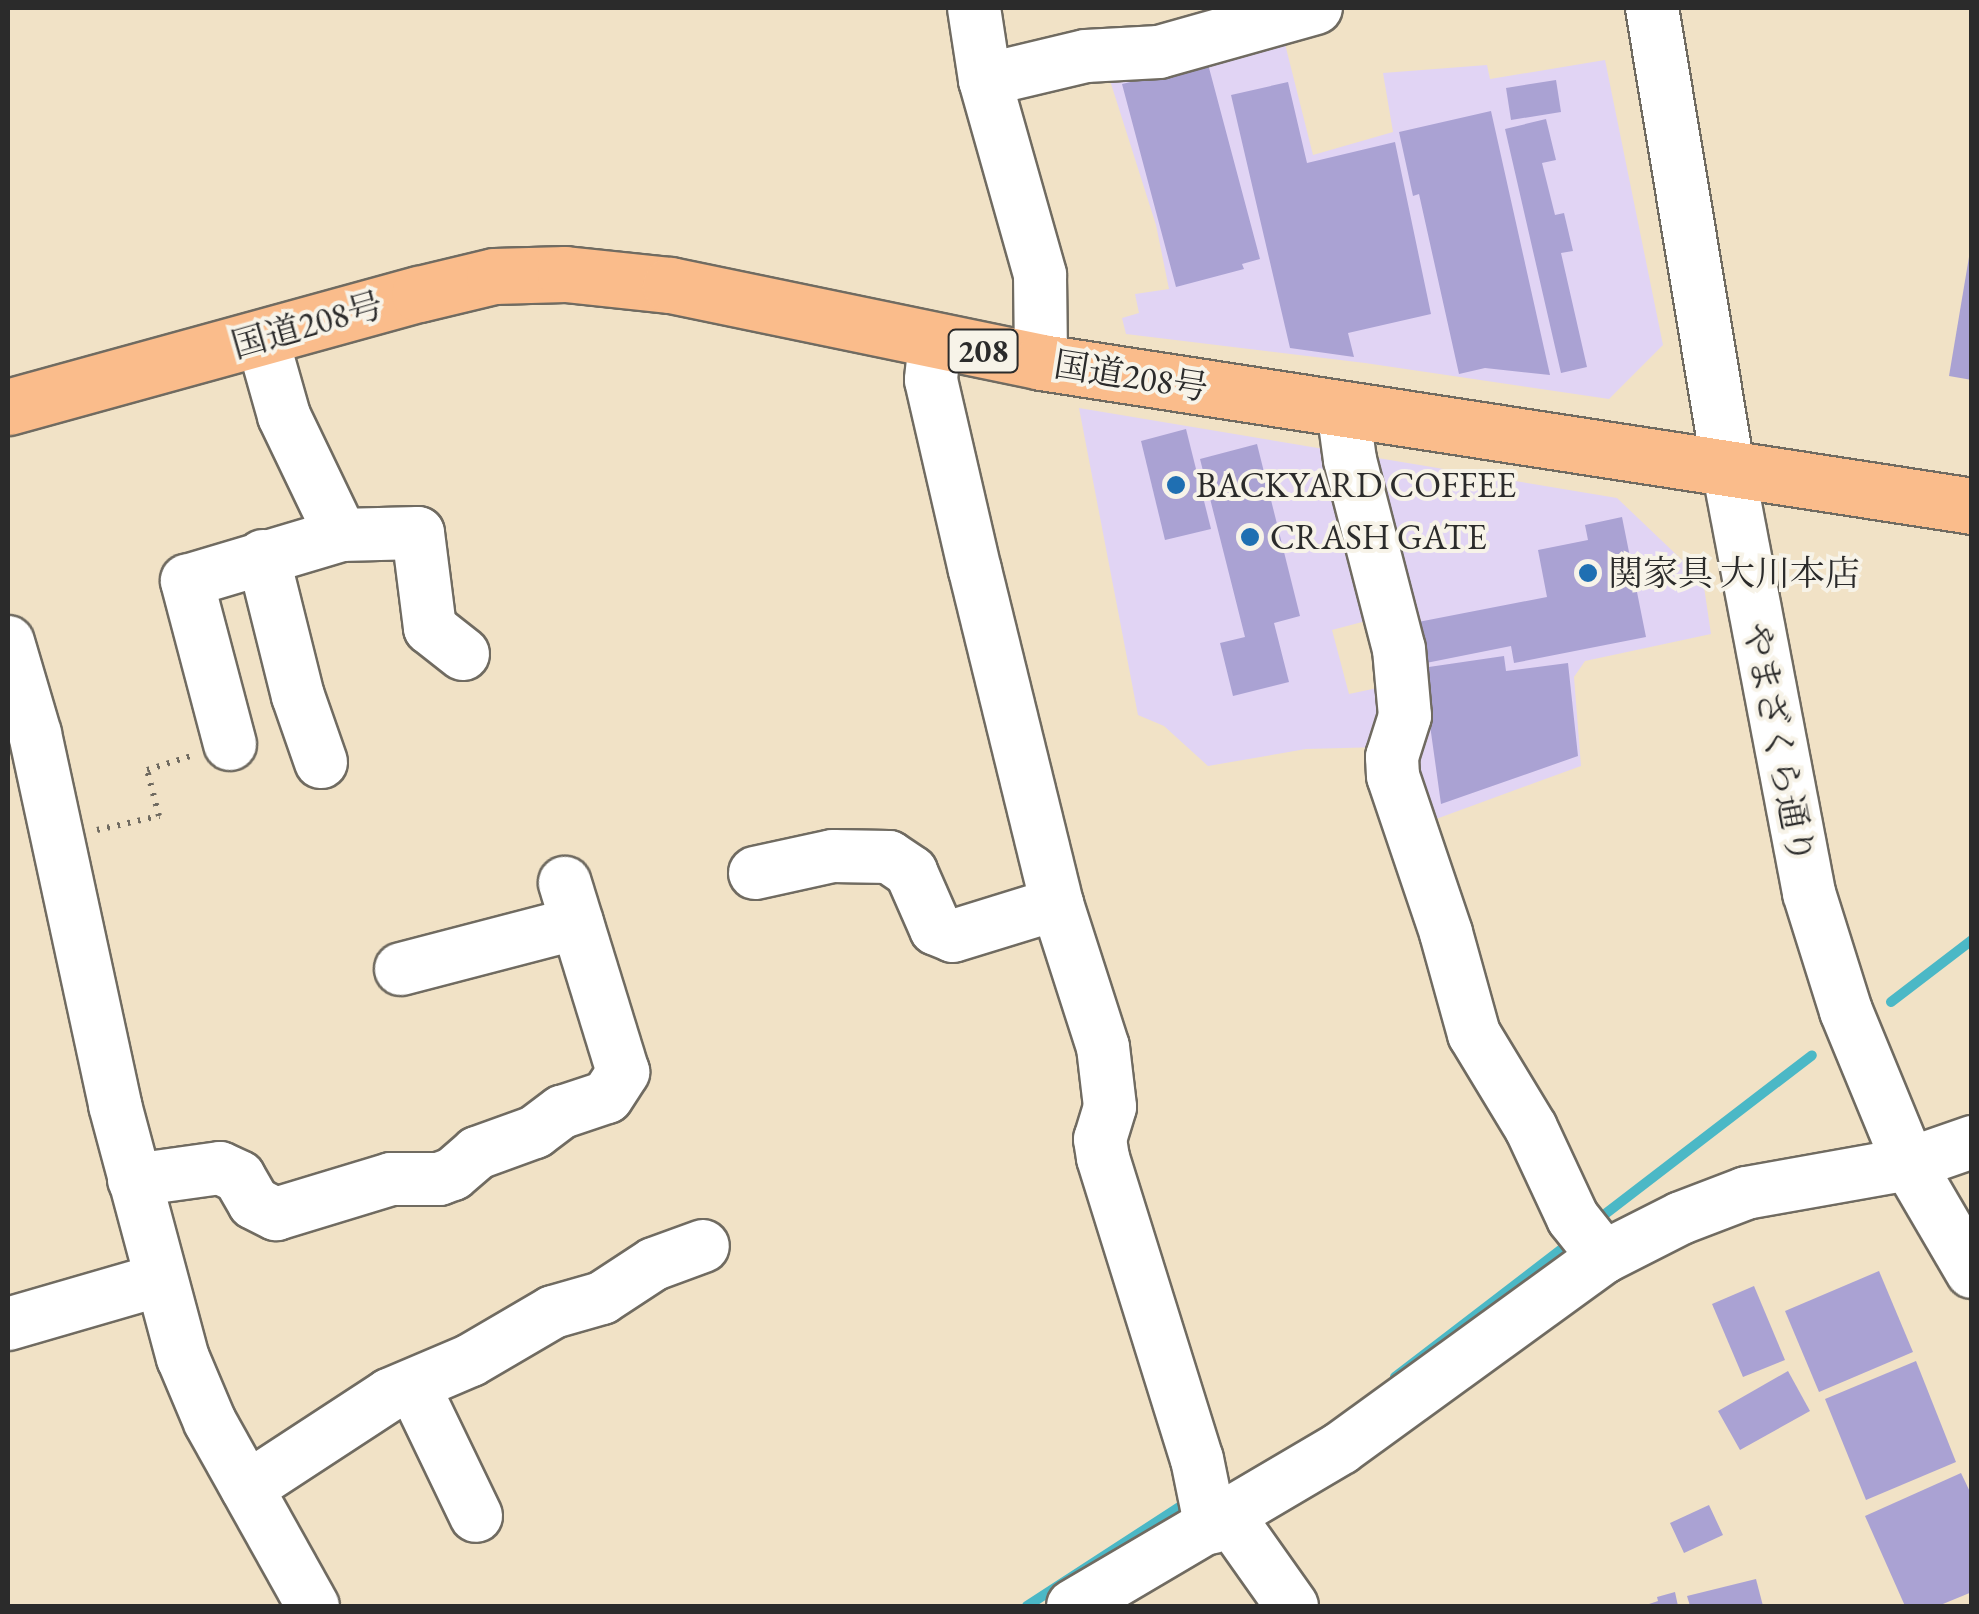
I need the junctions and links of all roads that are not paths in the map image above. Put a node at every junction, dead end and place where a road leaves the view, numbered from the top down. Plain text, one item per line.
1 (974, 8) edge
2 (1316, 8) edge
3 (1652, 8) edge
4 (985, 80) junction
5 (262, 338) junction
6 (935, 340) junction
7 (1041, 362) junction
8 (8, 407) edge
9 (1343, 409) junction
10 (1728, 468) junction
11 (1972, 506) edge
12 (341, 535) junction
13 (263, 556) junction
14 (8, 642) edge
15 (462, 654) dead end
16 (230, 744) road end
17 (321, 762) dead end
18 (755, 873) dead end
19 (1057, 904) junction
20 (401, 969) dead end
21 (1972, 1142) edge
22 (1908, 1164) junction
23 (134, 1180) junction
24 (702, 1246) dead end
25 (1604, 1257) junction
26 (1972, 1272) edge
27 (159, 1280) junction
28 (8, 1324) edge
29 (414, 1387) junction
30 (247, 1488) junction
31 (476, 1516) dead end
32 (1220, 1522) junction
33 (1284, 1604) edge
34 (313, 1606) edge
35 (1073, 1606) edge

1 - 4 street
2 - 4 street
3 - 10 street, やまざくら通り
4 - 7 street
5 - 6 highway, 国道208号 / 208
5 - 8 highway, 国道208号 / 208
5 - 12 street
6 - 7 highway, 国道208号 / 208
6 - 19 street
7 - 9 highway, 国道208号 / 208
9 - 10 highway, 国道208号 / 208
9 - 25 street
10 - 11 highway, 国道208号 / 208
10 - 22 street, やまざくら通り
12 - 13 street
12 - 15 street
13 - 16 street
13 - 17 street
14 - 23 street
18 - 19 street
19 - 32 street
20 - 23 street
21 - 22 street
22 - 25 street
22 - 26 street, やまざくら通り
23 - 27 street
24 - 29 street
25 - 32 street
27 - 28 street
27 - 30 street
29 - 30 street
29 - 31 street
30 - 34 street
32 - 33 street
32 - 35 street

